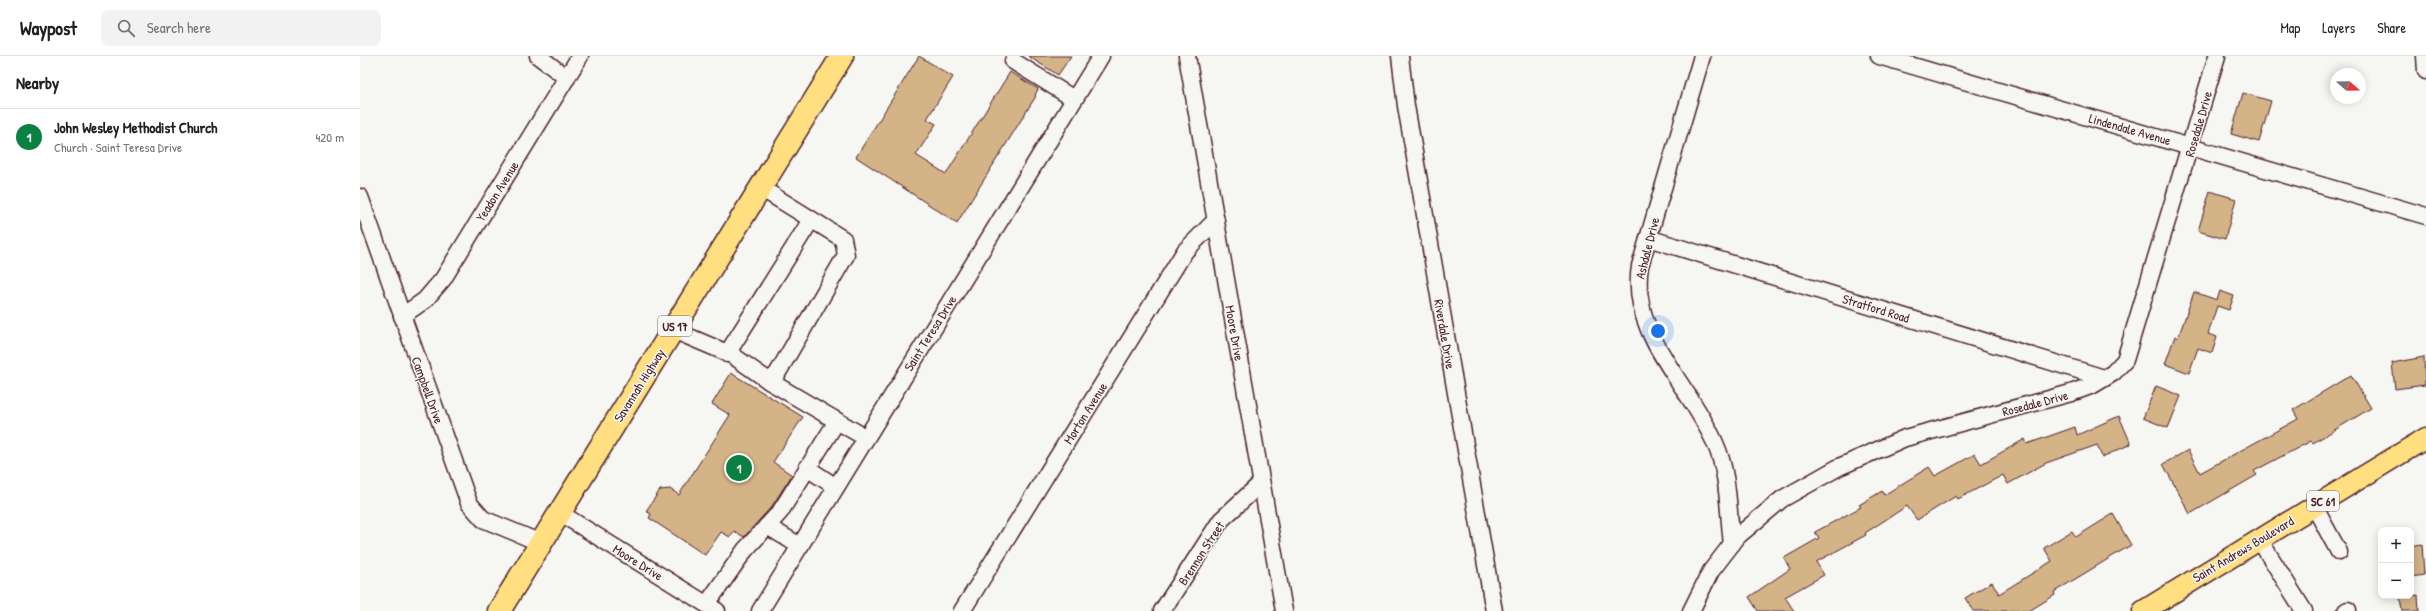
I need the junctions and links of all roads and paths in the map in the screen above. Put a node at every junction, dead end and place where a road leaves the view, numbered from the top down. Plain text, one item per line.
1 (538, 56) edge
2 (580, 56) edge
3 (842, 56) edge
4 (1101, 56) edge
5 (1187, 56) edge
6 (1400, 56) edge
7 (1702, 56) edge
8 (1879, 56) edge
9 (2218, 56) edge
10 (2425, 56) edge
11 (1013, 61) dead end
12 (2426, 71) edge
13 (567, 78) junction
14 (1074, 99) junction
15 (2191, 147) junction
16 (761, 188) junction
17 (360, 197) edge
18 (2426, 216) edge
19 (811, 220) junction
20 (1216, 220) junction
21 (1648, 238) junction
22 (402, 316) junction
23 (673, 330) junction
24 (727, 354) junction
25 (2104, 378) junction
26 (770, 381) junction
27 (837, 421) junction
28 (866, 438) junction
29 (2426, 438) edge
30 (807, 468) junction
31 (1261, 482) junction
32 (836, 487) junction
33 (2314, 506) junction
34 (560, 513) junction
35 (767, 526) junction
36 (2259, 539) junction
37 (541, 542) junction
38 (1732, 544) junction
39 (800, 546) junction
40 (2339, 552) dead end
41 (712, 608) edge
42 (499, 611) edge
43 (760, 611) edge
44 (962, 611) edge
45 (1162, 611) edge
46 (1284, 611) edge
47 (1494, 611) edge
48 (1691, 611) edge
49 (2143, 611) edge
50 (2304, 611) edge

1 - 13 street
2 - 13 street, Yeadon Avenue
3 - 16 highway, Savannah Highway / US 17
4 - 14 street, Saint Teresa Drive
5 - 20 street, Moore Drive
6 - 47 street, Riverdale Drive
7 - 21 street, Ashdale Drive
8 - 15 street, Lindendale Avenue
9 - 15 street, Rosedale Drive
10 - 12 street
11 - 14 street
13 - 22 street, Yeadon Avenue
14 - 28 street, Saint Teresa Drive
15 - 18 street, Lindendale Avenue
15 - 25 street, Rosedale Drive
16 - 19 street
16 - 23 highway, Savannah Highway / US 17
17 - 22 street, Campbell Drive
19 - 24 street
19 - 26 street
20 - 31 street, Moore Drive
20 - 44 street, Morton Avenue
21 - 25 street, Stratford Road
21 - 38 street, Ashdale Drive
22 - 37 street, Campbell Drive
23 - 24 street
23 - 34 highway, Savannah Highway / US 17
24 - 26 street
25 - 38 street, Rosedale Drive
26 - 27 street
27 - 28 street
27 - 30 street
28 - 32 street, Saint Teresa Drive
29 - 33 main road, Saint Andrews Boulevard / SC 61
30 - 32 street
30 - 35 street
31 - 45 street, Brennon Street
31 - 46 street, Moore Drive
32 - 39 street, Saint Teresa Drive
33 - 36 main road, Saint Andrews Boulevard / SC 61
33 - 40 street
34 - 37 highway, Savannah Highway / US 17
34 - 41 street, Moore Drive
35 - 39 street
35 - 41 street
36 - 49 main road, Saint Andrews Boulevard / SC 61
36 - 50 street
37 - 42 highway, Savannah Highway / US 17
38 - 48 street, Rosedale Drive
39 - 43 street, Saint Teresa Drive

